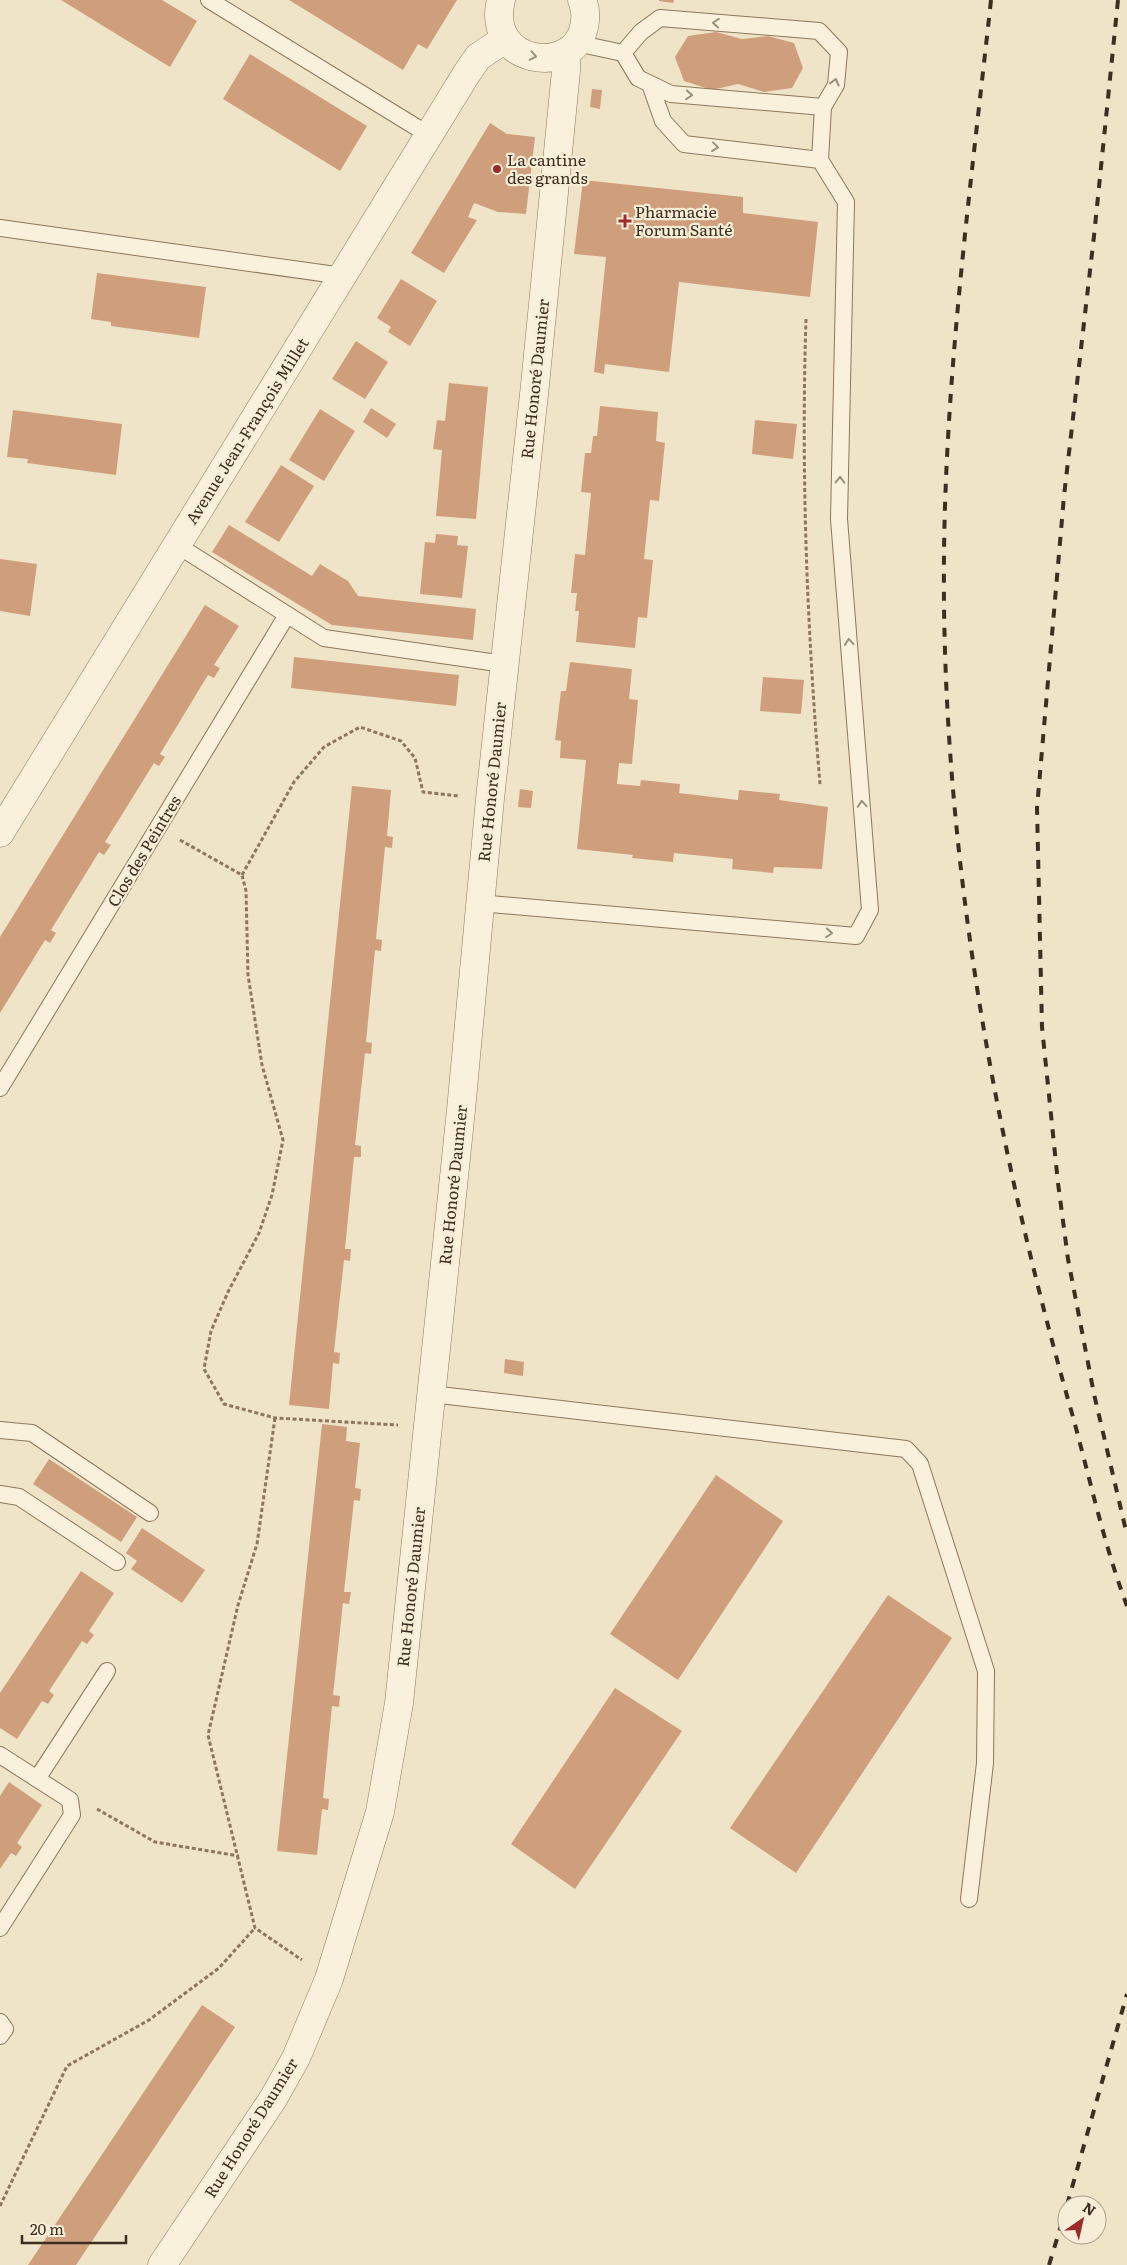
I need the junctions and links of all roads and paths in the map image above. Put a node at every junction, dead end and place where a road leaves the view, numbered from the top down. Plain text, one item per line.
1 (209, 0) edge
2 (501, 0) edge
3 (582, 0) edge
4 (505, 39) junction
5 (571, 47) junction
6 (624, 53) junction
7 (650, 84) junction
8 (823, 107) junction
9 (429, 135) junction
10 (820, 160) junction
11 (0, 228) edge
12 (343, 276) junction
13 (806, 319) dead end
14 (177, 545) junction
15 (287, 615) junction
16 (504, 664) junction
17 (820, 784) dead end
18 (490, 799) junction
19 (158, 828) junction
20 (0, 833) edge
21 (242, 875) junction
22 (479, 903) junction
23 (0, 1088) edge
24 (431, 1394) junction
25 (275, 1418) junction
26 (428, 1427) junction
27 (0, 1430) edge
28 (0, 1494) edge
29 (150, 1513) dead end
30 (117, 1562) dead end
31 (107, 1671) dead end
32 (0, 1755) edge
33 (37, 1779) junction
34 (70, 1800) junction
35 (239, 1856) junction
36 (970, 1899) dead end
37 (0, 1928) edge
38 (255, 1928) junction
39 (329, 1979) junction
40 (0, 2022) edge
41 (0, 2036) edge
42 (0, 2206) edge
43 (162, 2265) edge

1 - 9 lane
2 - 4 street
3 - 5 street
4 -> 5 street
4 - 9 street, Avenue Jean-François Millet
5 - 6 lane
5 - 16 street, Rue Honoré Daumier
6 - 7 lane
8 -> 6 lane
7 -> 8 lane
7 -> 10 lane
8 - 10 lane
9 - 12 street, Avenue Jean-François Millet
22 -> 10 lane
11 - 12 lane
12 - 14 street, Avenue Jean-François Millet
13 - 17 path
14 - 15 lane
14 - 20 street, Avenue Jean-François Millet
15 - 16 lane
15 - 19 lane, Clos des Peintres
16 - 18 street, Rue Honoré Daumier
18 - 21 path
18 - 22 street, Rue Honoré Daumier
19 - 21 path
19 - 23 lane, Clos des Peintres
21 - 25 path
22 - 24 street, Rue Honoré Daumier
24 - 26 street, Rue Honoré Daumier
24 - 36 lane
25 - 26 path
25 - 35 path
26 - 39 street, Rue Honoré Daumier
27 - 29 lane
28 - 30 lane
31 - 33 lane
32 - 33 lane
33 - 34 lane
34 - 35 path
34 - 37 lane
35 - 38 path
38 - 39 path
38 - 42 path
39 - 43 street, Rue Honoré Daumier
40 - 41 lane

